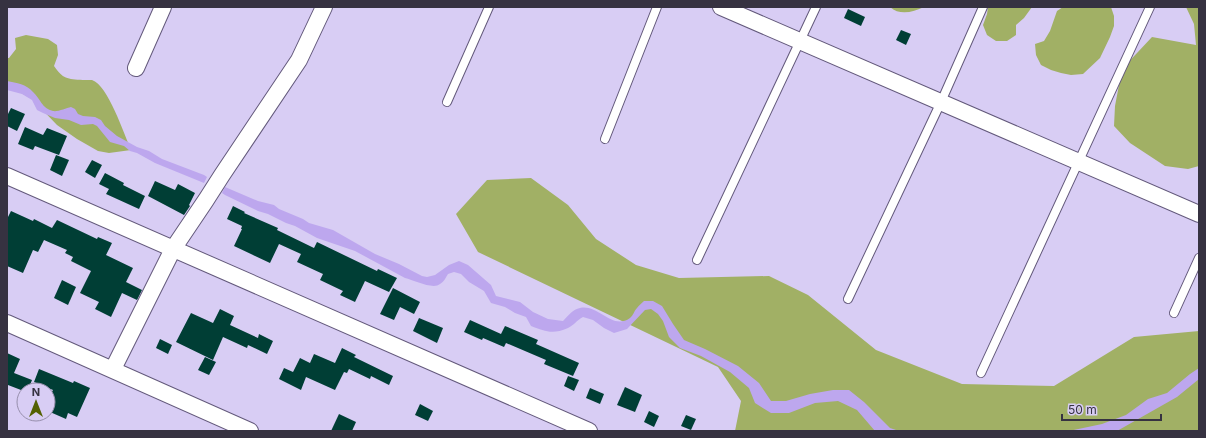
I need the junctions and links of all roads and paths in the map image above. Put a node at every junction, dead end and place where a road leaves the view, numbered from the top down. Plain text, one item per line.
1 (163, 7) edge
2 (324, 7) edge
3 (488, 7) edge
4 (657, 7) edge
5 (721, 7) edge
6 (816, 7) edge
7 (983, 7) edge
8 (1150, 7) edge
9 (801, 41) junction
10 (136, 68) dead end
11 (447, 102) dead end
12 (941, 102) junction
13 (605, 139) dead end
14 (1079, 162) junction
15 (7, 176) edge
16 (1199, 214) edge
17 (173, 249) junction
18 (1199, 258) edge
19 (697, 260) dead end
20 (848, 299) dead end
21 (1174, 313) dead end
22 (7, 323) edge
23 (113, 369) junction
24 (981, 373) dead end
25 (250, 431) edge
26 (589, 431) edge

1 - 10 street
2 - 17 street
3 - 11 lane
4 - 13 lane
5 - 9 street
6 - 9 lane
7 - 12 lane
8 - 14 lane
9 - 12 street
9 - 19 lane
12 - 14 street
12 - 20 lane
14 - 16 street
14 - 24 lane
15 - 17 street
17 - 23 street
17 - 26 street
18 - 21 lane
22 - 23 street
23 - 25 street

